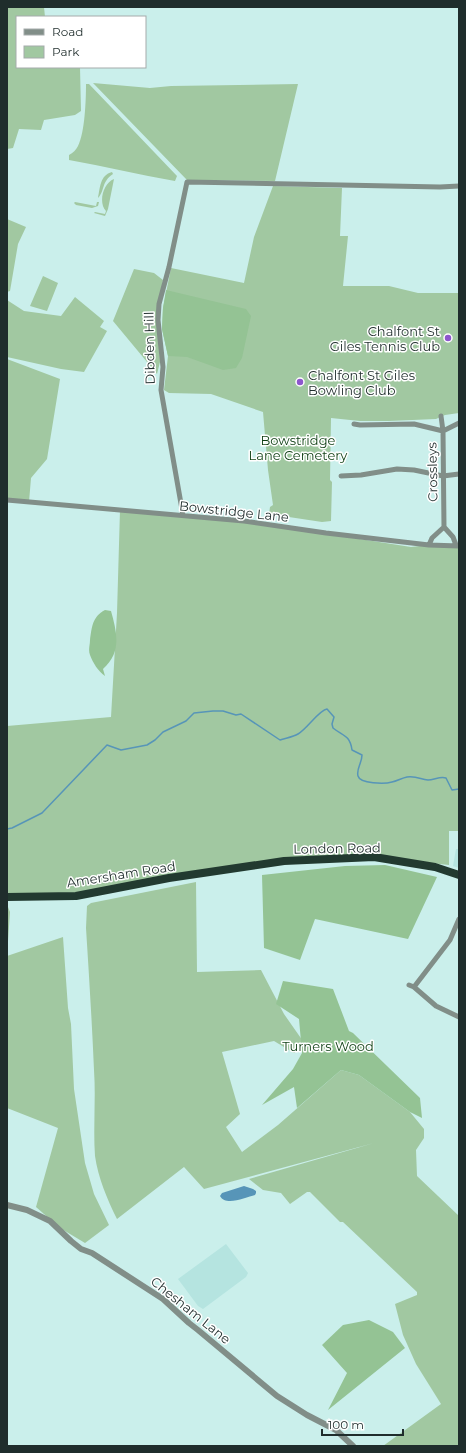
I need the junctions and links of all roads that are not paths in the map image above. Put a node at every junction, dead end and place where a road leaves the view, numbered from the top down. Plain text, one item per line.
1 (459, 186) edge
2 (441, 416) dead end
3 (459, 423) edge
4 (354, 424) dead end
5 (443, 431) junction
6 (459, 474) edge
7 (341, 476) dead end
8 (443, 476) junction
9 (7, 500) edge
10 (183, 515) junction
11 (444, 527) junction
12 (429, 545) junction
13 (458, 545) edge
14 (214, 871) joint
15 (459, 875) edge
16 (7, 897) edge
17 (459, 919) edge
18 (459, 1017) edge
19 (7, 1205) edge
20 (353, 1446) edge

1 - 10 street, Dibden Hill
2 - 5 street, Crossleys
3 - 5 street
4 - 5 street
5 - 8 street, Crossleys
6 - 8 street
7 - 8 street
8 - 11 street, Crossleys
9 - 10 street, Bowstridge Lane
10 - 12 street, Bowstridge Lane
11 - 12 street
11 - 13 street
12 - 13 street, Bowstridge Lane
14 - 15 highway, London Road
14 - 16 highway, Amersham Road
17 - 18 street
19 - 20 street, Chesham Lane

